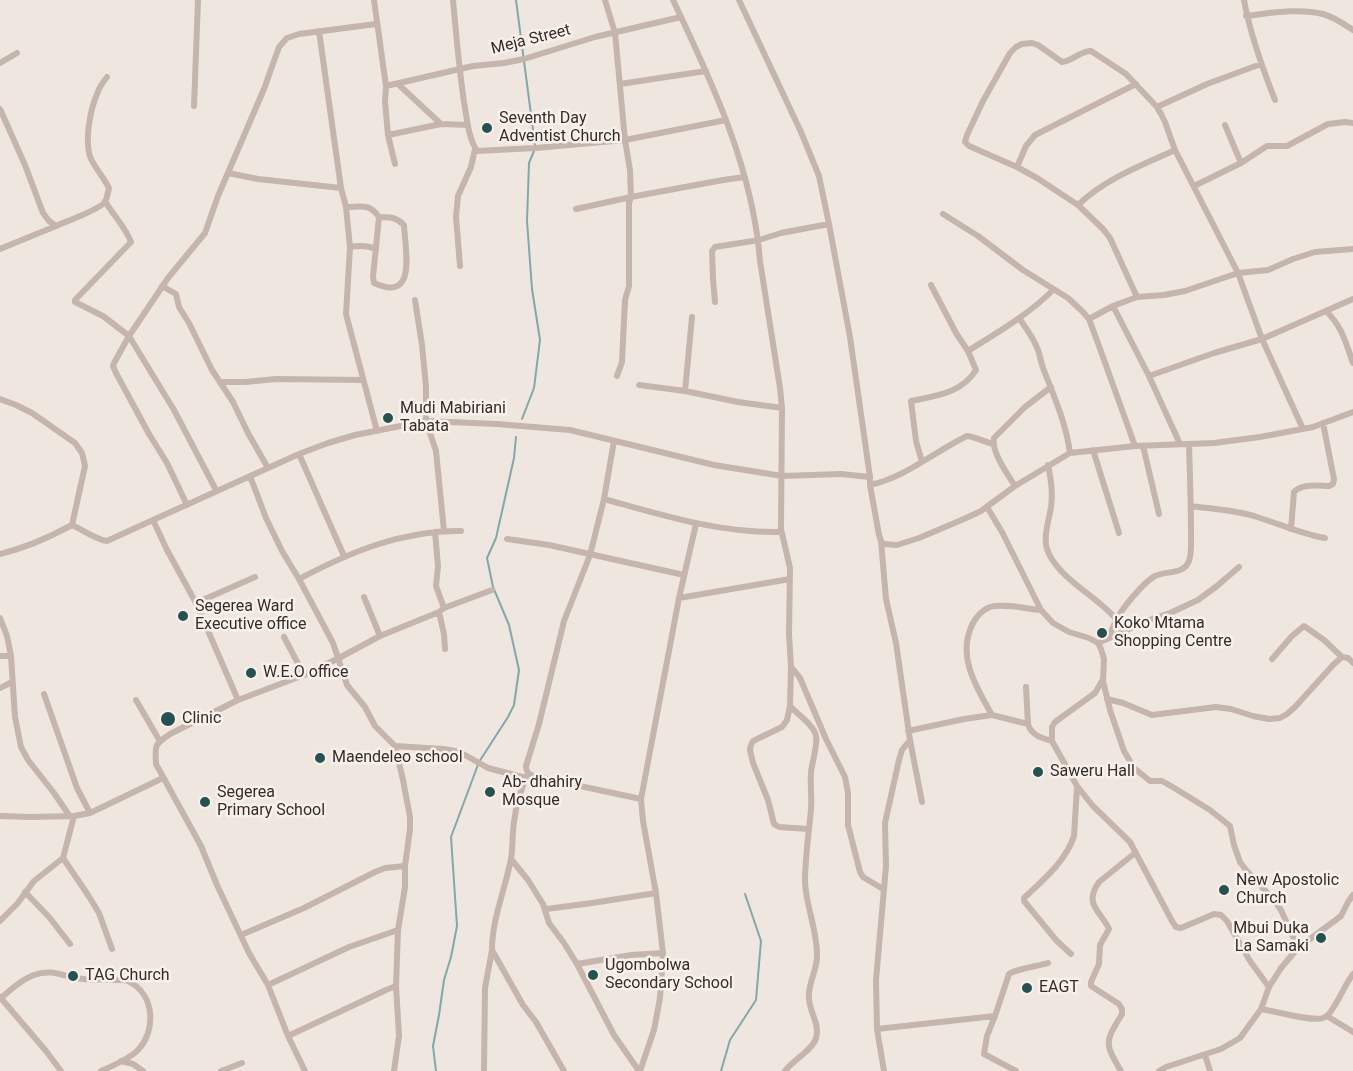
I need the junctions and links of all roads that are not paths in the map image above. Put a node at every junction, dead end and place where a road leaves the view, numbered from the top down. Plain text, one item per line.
1 (198, 0) edge
2 (374, 0) edge
3 (453, 0) edge
4 (605, 0) edge
5 (673, 0) edge
6 (739, 0) edge
7 (1244, 0) edge
8 (681, 16) junction
9 (1246, 16) junction
10 (376, 24) junction
11 (1353, 30) edge
12 (319, 32) junction
13 (615, 33) junction
14 (17, 53) dead end
15 (0, 63) edge
16 (1261, 64) junction
17 (459, 69) junction
18 (705, 70) junction
19 (107, 77) dead end
20 (398, 84) junction
21 (620, 84) junction
22 (1136, 84) junction
23 (386, 86) junction
24 (1275, 100) dead end
25 (194, 106) dead end
26 (1157, 107) junction
27 (0, 109) edge
28 (726, 120) junction
29 (1353, 123) edge
30 (441, 124) junction
31 (468, 125) junction
32 (1225, 125) dead end
33 (388, 135) junction
34 (625, 140) junction
35 (476, 149) junction
36 (1175, 150) junction
37 (1241, 163) junction
38 (395, 164) dead end
39 (1017, 167) junction
40 (228, 173) junction
41 (745, 177) junction
42 (1194, 186) junction
43 (341, 188) junction
44 (631, 197) junction
45 (105, 201) junction
46 (1078, 205) junction
47 (346, 207) junction
48 (576, 209) dead end
49 (943, 214) dead end
50 (379, 217) junction
51 (829, 224) junction
52 (56, 226) junction
53 (759, 240) junction
54 (350, 247) junction
55 (0, 249) edge
56 (376, 249) junction
57 (1353, 249) edge
58 (460, 266) dead end
59 (1238, 273) junction
60 (930, 285) dead end
61 (162, 286) junction
62 (1053, 290) junction
63 (1137, 297) junction
64 (1353, 299) edge
65 (415, 300) dead end
66 (716, 302) dead end
67 (1113, 306) junction
68 (1326, 311) junction
69 (692, 317) dead end
70 (1019, 318) junction
71 (1089, 320) junction
72 (129, 336) junction
73 (1262, 339) junction
74 (968, 351) junction
75 (1353, 363) edge
76 (617, 376) dead end
77 (1149, 376) junction
78 (363, 380) junction
79 (221, 382) junction
80 (639, 385) dead end
81 (1051, 387) junction
82 (685, 391) junction
83 (0, 399) edge
84 (782, 408) junction
85 (1353, 412) edge
86 (426, 421) junction
87 (1323, 423) junction
88 (1303, 429) junction
89 (377, 431) junction
90 (614, 441) junction
91 (993, 444) junction
92 (1180, 444) junction
93 (1189, 444) junction
94 (1135, 446) junction
95 (1143, 446) junction
96 (1093, 450) junction
97 (1070, 453) junction
98 (299, 454) junction
99 (922, 462) junction
100 (1048, 465) junction
101 (268, 468) junction
102 (782, 476) junction
103 (249, 477) junction
104 (870, 477) junction
105 (870, 485) junction
106 (1015, 486) junction
107 (216, 490) junction
108 (603, 500) junction
109 (187, 505) junction
110 (1191, 506) junction
111 (987, 507) junction
112 (1159, 514) dead end
113 (153, 520) junction
114 (696, 524) junction
115 (72, 525) junction
116 (1291, 529) junction
117 (781, 530) junction
118 (444, 531) junction
119 (461, 531) dead end
120 (435, 532) junction
121 (1119, 533) dead end
122 (507, 538) dead end
123 (1325, 538) dead end
124 (881, 541) junction
125 (0, 554) edge
126 (590, 555) junction
127 (344, 556) junction
128 (1239, 567) dead end
129 (684, 575) junction
130 (255, 577) dead end
131 (299, 579) junction
132 (790, 579) junction
133 (492, 590) dead end
134 (364, 597) dead end
135 (679, 598) junction
136 (196, 603) junction
137 (441, 610) junction
138 (1041, 610) junction
139 (0, 618) edge
140 (1116, 619) junction
141 (380, 636) junction
142 (284, 637) dead end
143 (1109, 638) junction
144 (1098, 643) junction
145 (445, 649) dead end
146 (0, 656) edge
147 (11, 656) junction
148 (1342, 657) junction
149 (339, 658) junction
150 (1272, 659) dead end
151 (1353, 663) edge
152 (792, 668) junction
153 (304, 675) junction
154 (1103, 681) junction
155 (12, 682) junction
156 (1026, 687) dead end
157 (0, 688) edge
158 (44, 694) dead end
159 (1107, 699) junction
160 (136, 700) dead end
161 (238, 700) junction
162 (790, 705) junction
163 (992, 716) junction
164 (1028, 724) junction
165 (908, 731) junction
166 (910, 740) junction
167 (160, 741) junction
168 (1052, 741) junction
169 (395, 746) junction
170 (527, 776) junction
171 (163, 778) junction
172 (1077, 786) junction
173 (641, 798) junction
174 (922, 802) dead end
175 (90, 813) junction
176 (72, 815) junction
177 (0, 816) edge
178 (808, 829) junction
179 (1136, 853) junction
180 (63, 858) junction
181 (511, 859) junction
182 (405, 866) junction
183 (883, 889) junction
184 (25, 892) junction
185 (656, 893) junction
186 (1353, 895) edge
187 (546, 909) junction
188 (0, 921) edge
189 (398, 930) junction
190 (241, 935) junction
191 (70, 944) dead end
192 (1298, 948) junction
193 (112, 949) dead end
194 (492, 950) junction
195 (663, 953) junction
196 (1071, 954) dead end
197 (1048, 963) dead end
198 (577, 964) junction
199 (1353, 974) edge
200 (268, 985) junction
201 (396, 986) junction
202 (1269, 987) junction
203 (0, 998) edge
204 (1261, 1009) junction
205 (995, 1016) junction
206 (1327, 1016) junction
207 (877, 1029) junction
208 (1353, 1032) edge
209 (288, 1036) junction
210 (1205, 1055) junction
211 (121, 1061) junction
212 (242, 1063) dead end
213 (61, 1071) edge
214 (101, 1071) edge
215 (143, 1071) edge
216 (221, 1071) edge
217 (305, 1071) edge
218 (394, 1071) edge
219 (484, 1071) edge
220 (564, 1071) edge
221 (639, 1071) edge
222 (785, 1071) edge
223 (884, 1071) edge
224 (1016, 1071) edge
225 (1121, 1071) edge
226 (1159, 1071) edge
227 (1210, 1071) edge

1 - 25 street
2 - 10 street
3 - 17 street
4 - 13 street
5 - 8 street
6 - 51 street
7 - 9 street
8 - 13 street, Meja Street
8 - 18 street
9 - 11 street
9 - 16 street
10 - 12 street
10 - 23 street
12 - 40 street
12 - 43 street
13 - 17 street, Meja Street
13 - 21 street
14 - 15 street
16 - 24 street
16 - 26 street
17 - 20 street, Meja Street
17 - 31 street
18 - 21 street
18 - 28 street
19 - 45 street
20 - 23 street, Meja Street
20 - 30 street
21 - 34 street
22 - 26 street
22 - 39 street
22 - 39 street
23 - 33 street
26 - 36 street
27 - 52 street
28 - 34 street
28 - 41 street
29 - 37 street
30 - 31 street
30 - 33 street
31 - 35 street
32 - 37 street
33 - 38 street
34 - 35 street
34 - 44 street
35 - 58 street
36 - 42 street
36 - 46 street
37 - 42 street
39 - 46 street
40 - 43 street
40 - 61 street
41 - 44 street
41 - 53 street
42 - 59 street
43 - 47 street
44 - 48 street
44 - 76 street
45 - 52 street
45 - 72 street
46 - 63 street
47 - 50 street
47 - 54 street
49 - 62 street
50 - 56 street
50 - 56 street
51 - 53 street
51 - 104 street
52 - 55 street
53 - 66 street
53 - 84 street
54 - 56 street
54 - 78 street
57 - 59 street
59 - 63 street
59 - 73 street
60 - 74 street
61 - 72 street
61 - 79 street
62 - 70 street
62 - 71 street
63 - 67 street
64 - 68 street
65 - 86 street
67 - 71 street
67 - 77 street
68 - 73 street
68 - 75 street
69 - 82 street
70 - 74 street
70 - 81 street
71 - 94 street
72 - 107 street
72 - 109 street
73 - 77 street
73 - 88 street
74 - 99 street
77 - 92 street
78 - 79 street
78 - 89 street
79 - 101 street
80 - 82 street
81 - 91 street
81 - 97 street
82 - 84 street
83 - 115 street
84 - 102 street
85 - 87 street
86 - 89 street
86 - 90 street
86 - 118 street
87 - 88 street
87 - 116 street
88 - 93 street
89 - 98 street
90 - 102 street
90 - 108 street
91 - 99 street
91 - 106 street
92 - 93 street
92 - 95 street
93 - 110 street
94 - 95 street
94 - 96 street
95 - 112 street
96 - 97 street
96 - 121 street
97 - 100 street
98 - 101 street
98 - 127 street
99 - 105 street
100 - 106 street
100 - 140 street
101 - 103 street
102 - 104 street
102 - 117 street
103 - 107 street
103 - 131 street
104 - 105 street
105 - 124 street
106 - 111 street
107 - 109 street
108 - 114 street
108 - 126 street
109 - 113 street
110 - 116 street
110 - 140 street
111 - 124 street
111 - 138 street
113 - 115 street
113 - 136 street
114 - 117 street
114 - 129 street
115 - 125 street
116 - 123 street
117 - 132 street
118 - 119 street
118 - 120 street
120 - 127 street
120 - 137 street
122 - 126 street
124 - 165 street
126 - 129 street
126 - 170 street
127 - 131 street
128 - 143 street
129 - 135 street
130 - 136 street
131 - 149 street
132 - 135 street
132 - 152 street
133 - 137 street
134 - 141 street
135 - 173 street
136 - 161 street
137 - 141 street
137 - 145 street
138 - 144 street
138 - 163 street
139 - 147 street
140 - 143 street
141 - 149 street
142 - 153 street
143 - 144 street
144 - 154 street
146 - 147 street
147 - 155 street
148 - 150 street
148 - 151 street
148 - 159 street
149 - 153 street
149 - 169 street
152 - 162 street
152 - 183 street
153 - 161 street
154 - 159 street
154 - 168 street
155 - 157 street
155 - 176 street
156 - 164 street
158 - 175 street
159 - 192 street
160 - 167 street
161 - 167 street
162 - 178 street
162 - 178 street
163 - 164 street
163 - 165 street
164 - 168 street
165 - 166 street
166 - 174 street
166 - 183 street
167 - 171 street
168 - 172 street
169 - 170 street
169 - 182 street
170 - 173 street
170 - 181 street
171 - 175 street
171 - 190 street
172 - 179 street
172 - 196 street
173 - 185 street
175 - 176 street
176 - 177 street
176 - 180 street
178 - 222 street
179 - 202 street
179 - 225 street
180 - 184 street
180 - 193 street
181 - 187 street
181 - 194 street
182 - 189 street
182 - 190 street
183 - 207 street
184 - 188 street
184 - 191 street
185 - 187 street
185 - 195 street
186 - 192 street
187 - 198 street
189 - 200 street
189 - 201 street
190 - 200 street
192 - 202 street
194 - 219 street
194 - 220 street
195 - 198 street
195 - 221 street
197 - 205 street
198 - 221 street
199 - 206 street
200 - 209 street
201 - 209 street
201 - 218 street
202 - 204 street
203 - 211 street
203 - 213 street
204 - 206 street
204 - 210 street
205 - 207 street
205 - 224 street
206 - 208 street
207 - 223 street
209 - 217 street
210 - 226 street
210 - 227 street
211 - 214 street
211 - 215 street
212 - 216 street

